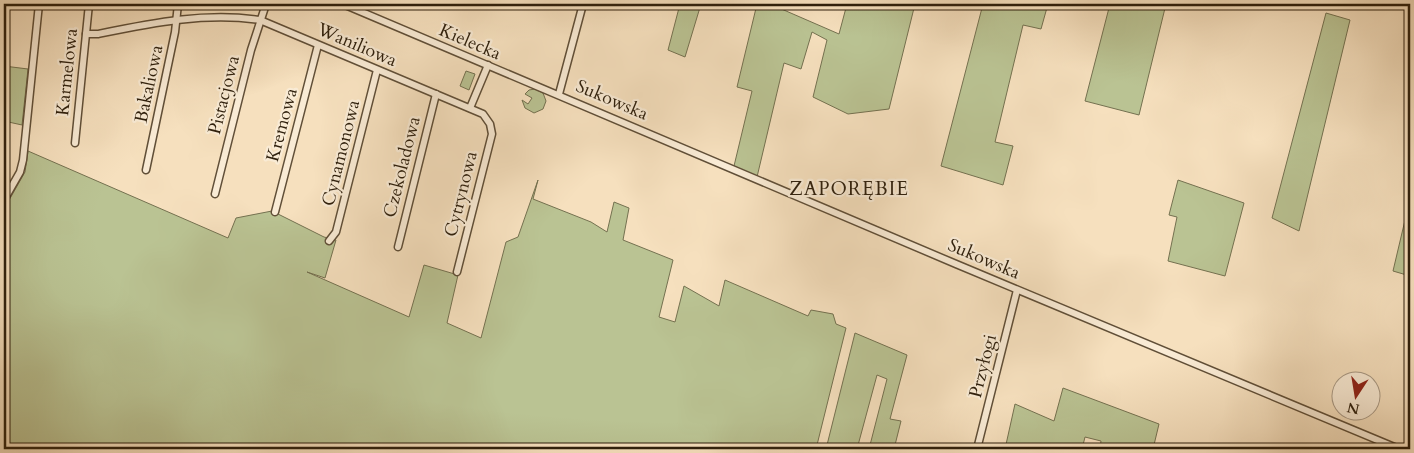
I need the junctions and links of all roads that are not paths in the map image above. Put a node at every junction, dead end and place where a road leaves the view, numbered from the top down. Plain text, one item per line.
1 (39, 4) edge
2 (89, 4) edge
3 (178, 4) edge
4 (266, 4) edge
5 (343, 4) edge
6 (583, 4) edge
7 (177, 19) junction
8 (260, 20) junction
9 (86, 34) junction
10 (318, 45) junction
11 (488, 66) junction
12 (377, 70) junction
13 (436, 94) junction
14 (559, 94) junction
15 (470, 108) junction
16 (490, 124) joint
17 (75, 143) dead end
18 (146, 170) dead end
19 (215, 194) dead end
20 (4, 200) edge
21 (275, 212) dead end
22 (329, 241) dead end
23 (398, 247) dead end
24 (456, 272) dead end
25 (1017, 290) junction
26 (977, 449) edge
27 (1398, 449) edge

1 - 20 street
2 - 9 street, Karmelowa
3 - 7 street, Bakaliowa
4 - 8 street, Pistacjowa
5 - 11 street, Kielecka
6 - 14 street
7 - 8 street, Waniliowa
7 - 9 street, Waniliowa
7 - 18 street, Bakaliowa
8 - 10 street, Waniliowa
8 - 19 street, Pistacjowa
9 - 17 street, Karmelowa
10 - 12 street, Waniliowa
10 - 21 street, Kremowa
11 - 14 street, Kielecka
11 - 15 street
12 - 13 street, Waniliowa
12 - 22 street, Cynamonowa
13 - 15 street, Waniliowa
13 - 23 street, Czekoladowa
14 - 25 street, Sukowska
15 - 16 street, Waniliowa
16 - 24 street, Cytrynowa
25 - 26 street, Przyłogi
25 - 27 street, Sukowska

